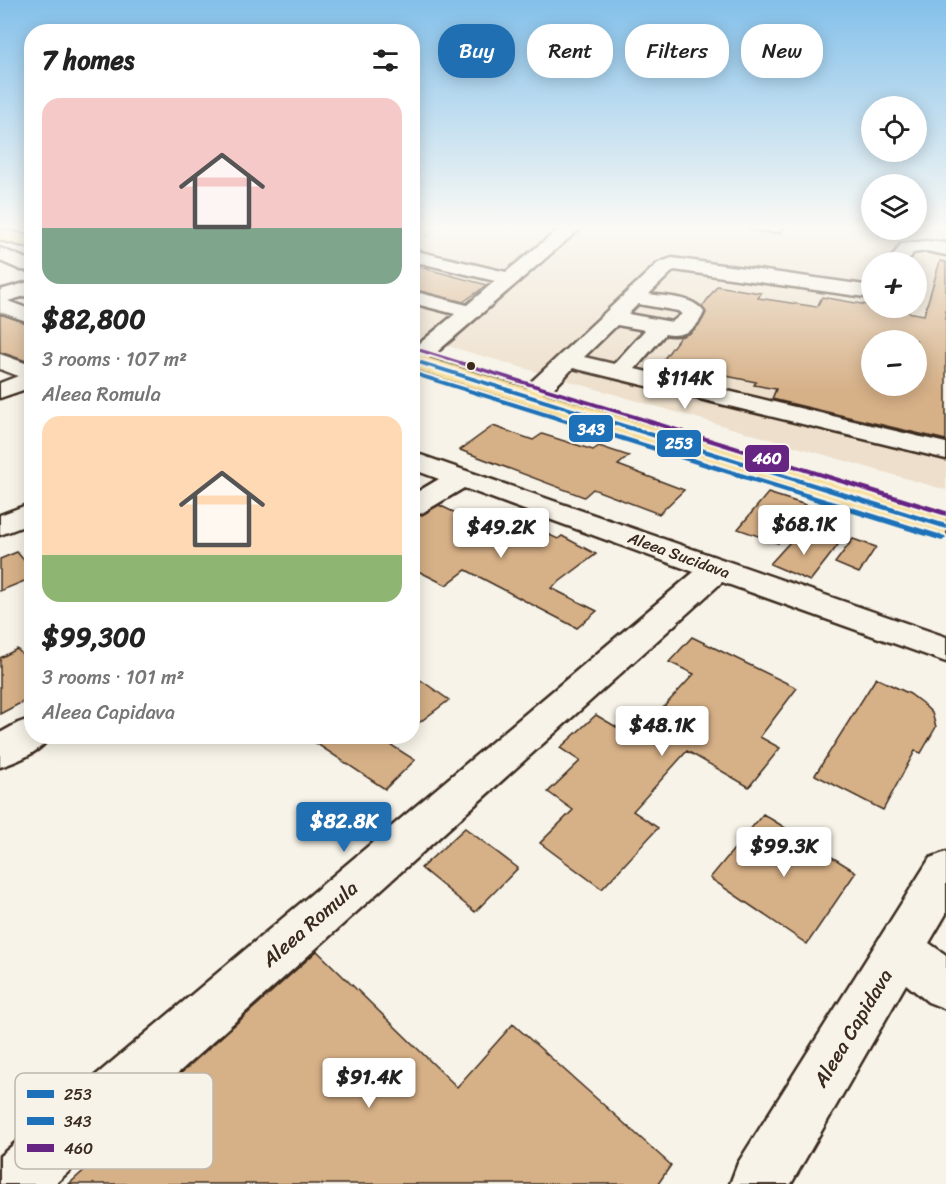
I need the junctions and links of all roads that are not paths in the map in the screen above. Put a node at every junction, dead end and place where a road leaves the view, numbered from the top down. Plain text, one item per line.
1 (508, 280) edge
2 (650, 280) edge
3 (703, 280) edge
4 (790, 280) edge
5 (24, 290) edge
6 (861, 290) edge
7 (0, 297) edge
8 (633, 297) junction
9 (420, 299) edge
10 (0, 305) edge
11 (684, 306) junction
12 (470, 312) junction
13 (24, 314) edge
14 (612, 318) junction
15 (660, 327) junction
16 (420, 351) edge
17 (420, 355) edge
18 (420, 355) edge
19 (568, 360) junction
20 (0, 361) edge
21 (619, 372) junction
22 (24, 373) edge
23 (24, 377) edge
24 (539, 388) junction
25 (0, 391) edge
26 (946, 451) edge
27 (420, 463) edge
28 (462, 478) junction
29 (420, 502) edge
30 (946, 511) edge
31 (24, 516) edge
32 (0, 526) edge
33 (946, 527) edge
34 (717, 569) junction
35 (946, 650) edge
36 (24, 738) edge
37 (0, 752) edge
38 (946, 872) edge
39 (899, 950) junction
40 (946, 985) edge
41 (139, 1073) edge
42 (29, 1169) edge
43 (12, 1184) edge
44 (759, 1184) edge

1 - 12 street
2 - 8 street
3 - 11 street
4 - 6 street
5 - 7 street
8 - 11 street
8 - 14 street
9 - 12 street
10 - 13 street
11 - 15 street
12 - 16 street
14 - 15 street
14 - 19 street
15 - 21 street
17 - 24 main road
18 - 33 main road
19 - 21 street
19 - 24 street
20 - 22 street
21 - 26 street
23 - 25 street
24 - 30 main road
27 - 28 street, Aleea Sucidava
28 - 29 street
28 - 34 street, Aleea Sucidava
31 - 32 street
34 - 35 street, Aleea Sucidava
34 - 41 street, Aleea Romula
36 - 37 street
38 - 39 street, Aleea Capidava
39 - 40 street
39 - 44 street, Aleea Capidava
42 - 43 street, Aleea Romula

